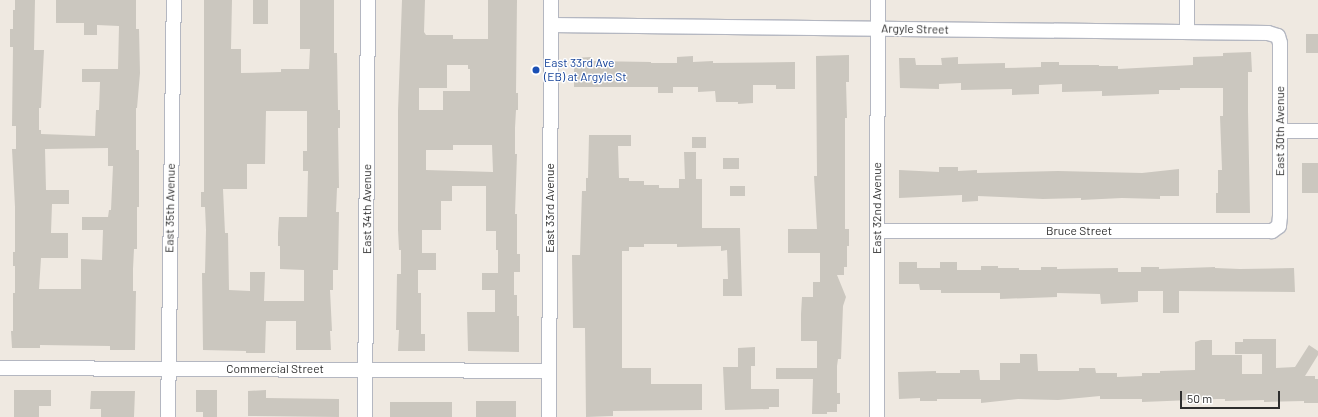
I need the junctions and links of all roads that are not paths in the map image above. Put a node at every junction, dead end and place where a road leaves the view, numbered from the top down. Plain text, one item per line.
1 (174, 0) edge
2 (368, 0) edge
3 (551, 0) edge
4 (878, 0) edge
5 (1187, 0) edge
6 (551, 25) junction
7 (878, 28) junction
8 (1187, 32) junction
9 (1278, 36) joint
10 (1280, 131) junction
11 (1318, 131) edge
12 (1279, 226) joint
13 (877, 231) junction
14 (0, 368) edge
15 (365, 369) junction
16 (168, 370) junction
17 (549, 371) junction
18 (168, 417) edge
19 (365, 417) edge
20 (549, 417) edge
21 (877, 417) edge

1 - 16 street, East 35th Avenue
2 - 15 street, East 34th Avenue
3 - 6 street, East 33rd Avenue
4 - 7 street, East 32nd Avenue
5 - 8 street
6 - 7 street, Argyle Street
6 - 17 street, East 33rd Avenue
7 - 8 street, Argyle Street
7 - 13 street, East 32nd Avenue
8 - 9 street, Argyle Street
9 - 10 street, East 30th Avenue
10 - 11 street
10 - 12 street, East 30th Avenue
12 - 13 street, Bruce Street
13 - 21 street, East 32nd Avenue
14 - 16 street, Commercial Street
15 - 16 street, Commercial Street
15 - 17 street, Commercial Street
15 - 19 street, East 34th Avenue
16 - 18 street, East 35th Avenue
17 - 20 street, East 33rd Avenue

